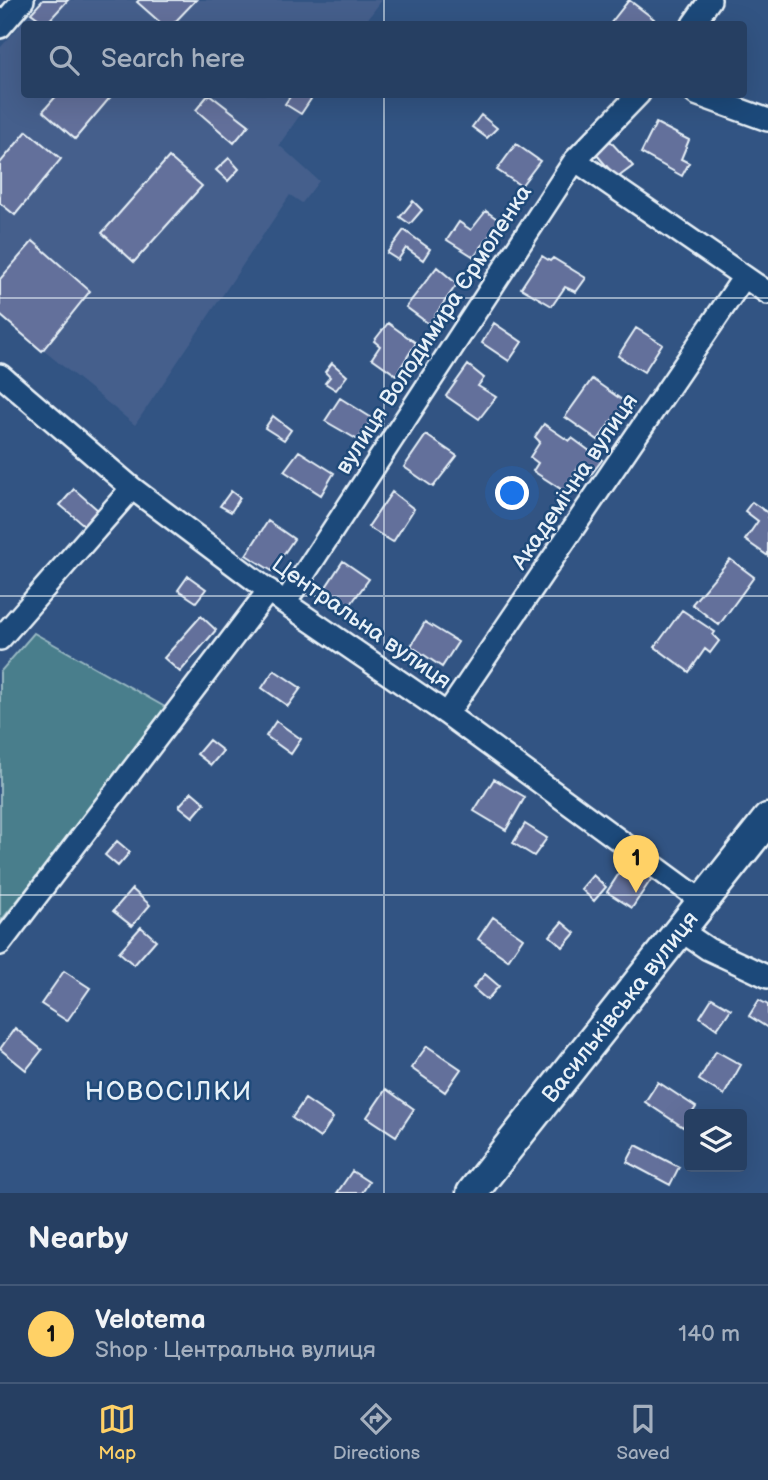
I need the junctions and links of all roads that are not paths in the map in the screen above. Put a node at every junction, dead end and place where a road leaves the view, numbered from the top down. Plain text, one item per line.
1 (23, 0) edge
2 (710, 0) edge
3 (695, 21) edge
4 (0, 27) edge
5 (635, 98) edge
6 (707, 98) edge
7 (768, 120) edge
8 (575, 160) junction
9 (744, 277) junction
10 (768, 293) edge
11 (0, 375) edge
12 (132, 488) junction
13 (277, 596) junction
14 (0, 639) edge
15 (447, 714) junction
16 (768, 819) edge
17 (702, 901) junction
18 (680, 930) junction
19 (0, 944) edge
20 (768, 977) edge
21 (472, 1193) edge

1 - 4 street
2 - 3 street
5 - 8 street, вулиця Володимира Єрмоленка
6 - 7 street
8 - 9 street
8 - 13 street, вулиця Володимира Єрмоленка
9 - 10 street
9 - 15 street, Академічна вулиця
11 - 12 street, Центральна вулиця
12 - 13 street, Центральна вулиця
12 - 14 street
13 - 15 street, Центральна вулиця
13 - 19 street, вулиця Володимира Єрмоленка
15 - 17 street, Центральна вулиця
16 - 17 street, Васильківська вулиця
17 - 18 street, Васильківська вулиця
18 - 20 street
18 - 21 street, Васильківська вулиця

